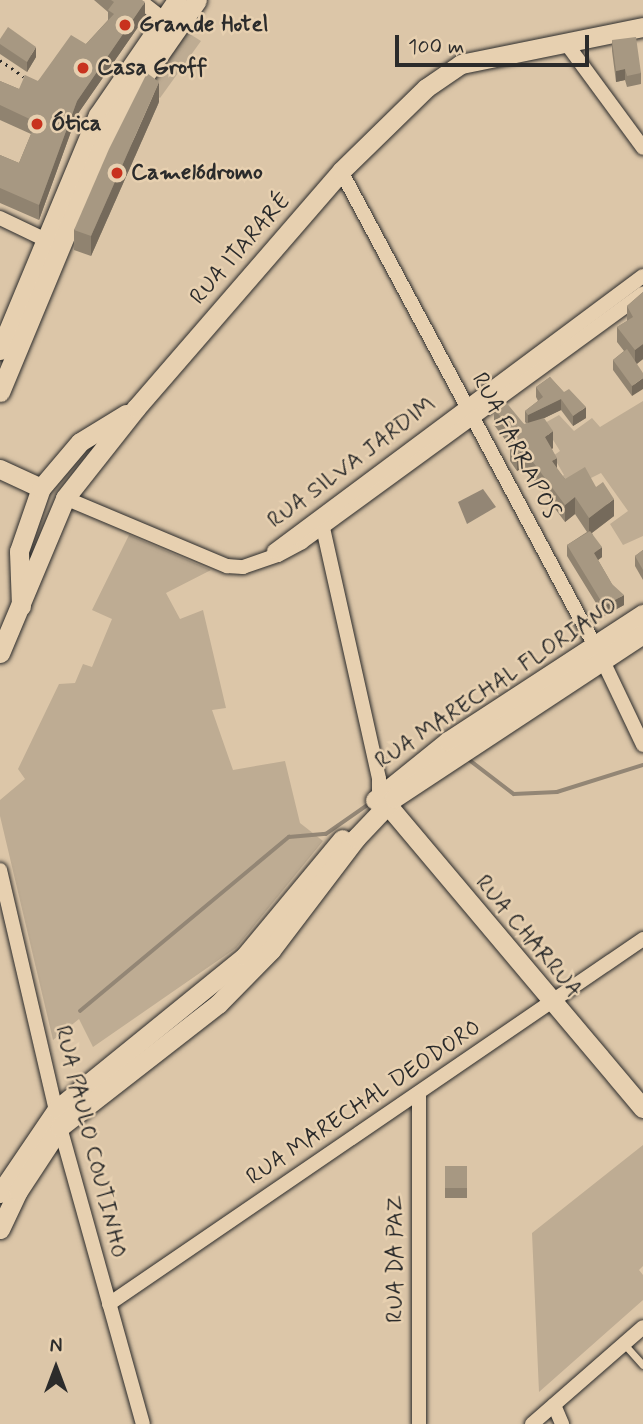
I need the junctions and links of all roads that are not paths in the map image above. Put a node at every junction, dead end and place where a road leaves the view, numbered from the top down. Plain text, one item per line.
1 (139, 0) edge
2 (177, 0) edge
3 (197, 0) edge
4 (169, 24) junction
5 (643, 27) edge
6 (566, 43) junction
7 (643, 148) edge
8 (341, 172) junction
9 (0, 218) edge
10 (48, 241) junction
11 (642, 285) edge
12 (0, 350) edge
13 (0, 392) edge
14 (136, 408) junction
15 (470, 411) junction
16 (0, 469) edge
17 (41, 488) junction
18 (65, 498) junction
19 (322, 520) junction
20 (21, 607) junction
21 (643, 614) edge
22 (643, 634) edge
23 (0, 653) edge
24 (599, 654) junction
25 (643, 745) edge
26 (385, 793) junction
27 (0, 870) edge
28 (643, 939) edge
29 (556, 999) junction
30 (643, 1090) edge
31 (419, 1094) junction
32 (643, 1108) edge
33 (58, 1118) junction
34 (5, 1188) edge
35 (0, 1229) edge
36 (109, 1304) junction
37 (643, 1327) edge
38 (624, 1344) junction
39 (643, 1365) edge
40 (554, 1405) junction
41 (143, 1424) edge
42 (419, 1424) edge
43 (532, 1424) edge
44 (562, 1424) edge

1 - 4 street
2 - 4 street
3 - 4 street
4 - 10 street
4 - 13 street
5 - 6 street, RUA ITARARÉ
6 - 7 street
6 - 8 street, RUA ITARARÉ
8 - 14 street, RUA ITARARÉ
8 - 15 street, RUA FARRAPOS
9 - 10 street
10 - 12 street
11 - 15 street, RUA SILVA JARDIM
14 - 17 street
14 - 18 street, RUA ITARARÉ
15 - 19 street, RUA SILVA JARDIM
15 - 24 street, RUA FARRAPOS
16 - 17 street
17 - 20 street
18 - 19 street, RUA SILVA JARDIM
18 - 20 street, RUA ITARARÉ
19 - 26 street
20 - 23 street, RUA ITARARÉ
21 - 24 street, RUA MARECHAL FLORIANO
22 - 24 street, RUA MARECHAL FLORIANO
24 - 25 street, RUA FARRAPOS
24 - 26 street, RUA MARECHAL FLORIANO
26 - 29 street, RUA CHARRUA
26 - 33 street, RUA MARECHAL FLORIANO
27 - 33 street, RUA PAULO COUTINHO
28 - 29 street, RUA MARECHAL DEODORO
29 - 30 street, RUA CHARRUA
29 - 31 street, RUA MARECHAL DEODORO
29 - 32 street, RUA CHARRUA
31 - 36 street, RUA MARECHAL DEODORO
31 - 42 street, RUA DA PAZ
33 - 34 street, RUA MARECHAL FLORIANO
33 - 36 street, RUA PAULO COUTINHO
34 - 35 street, RUA MARECHAL FLORIANO
36 - 41 street, RUA PAULO COUTINHO
37 - 38 street
38 - 39 lane
38 - 40 street
40 - 43 street
40 - 44 street

